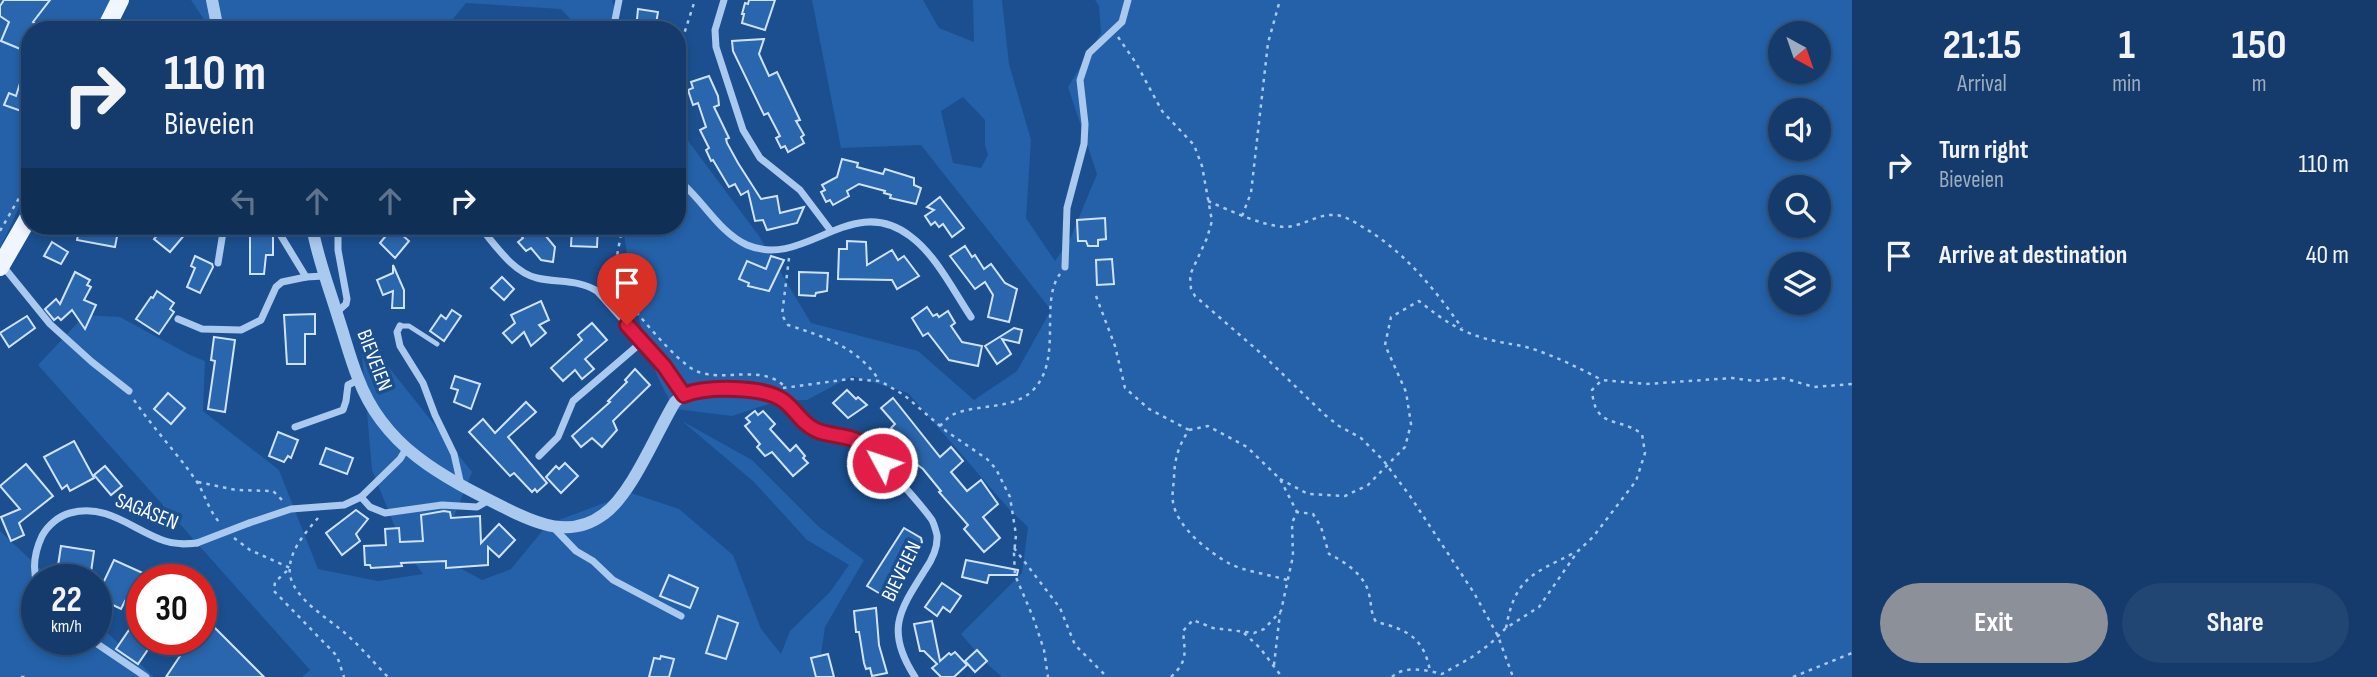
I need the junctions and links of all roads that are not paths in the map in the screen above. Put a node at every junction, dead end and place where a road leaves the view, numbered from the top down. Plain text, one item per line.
1 (120, 0) edge
2 (212, 0) edge
3 (619, 0) edge
4 (724, 0) edge
5 (1128, 0) edge
6 (110, 21) edge
7 (216, 21) edge
8 (615, 21) edge
9 (686, 188) edge
10 (21, 231) edge
11 (831, 231) junction
12 (223, 235) edge
13 (281, 235) edge
14 (314, 235) edge
15 (338, 235) edge
16 (487, 235) edge
17 (218, 263) dead end
18 (1, 266) edge
19 (1065, 267) road end
20 (306, 276) junction
21 (324, 276) junction
22 (337, 312) junction
23 (971, 317) dead end
24 (177, 319) dead end
25 (400, 326) joint
26 (643, 341) junction
27 (437, 344) dead end
28 (358, 380) junction
29 (128, 391) road end
30 (684, 395) junction
31 (295, 427) dead end
32 (406, 449) junction
33 (539, 456) dead end
34 (461, 486) junction
35 (361, 497) junction
36 (489, 500) junction
37 (554, 528) junction
38 (34, 564) edge
39 (681, 616) dead end
40 (112, 654) edge
41 (146, 677) edge
42 (915, 677) edge

1 - 6 main road
2 - 7 street
3 - 8 street
4 - 11 street
5 - 19 street
9 - 11 street
10 - 18 main road
11 - 23 street
12 - 17 street
13 - 20 street
14 - 21 street, BIEVEIEN
15 - 22 street
16 - 26 street
18 - 29 street
20 - 21 street
20 - 24 street
21 - 22 street, BIEVEIEN
22 - 28 street, BIEVEIEN
25 - 27 lane
25 - 34 street
26 - 30 street
26 - 33 street
28 - 31 street
28 - 32 street, BIEVEIEN
30 - 37 street, BIEVEIEN
30 - 42 street, BIEVEIEN
32 - 34 street, BIEVEIEN
32 - 35 street
34 - 36 street, BIEVEIEN
35 - 36 street
35 - 38 street, SAGÅSEN, bridge
36 - 37 street, BIEVEIEN
37 - 39 street, BIEVEIEN
40 - 41 street

